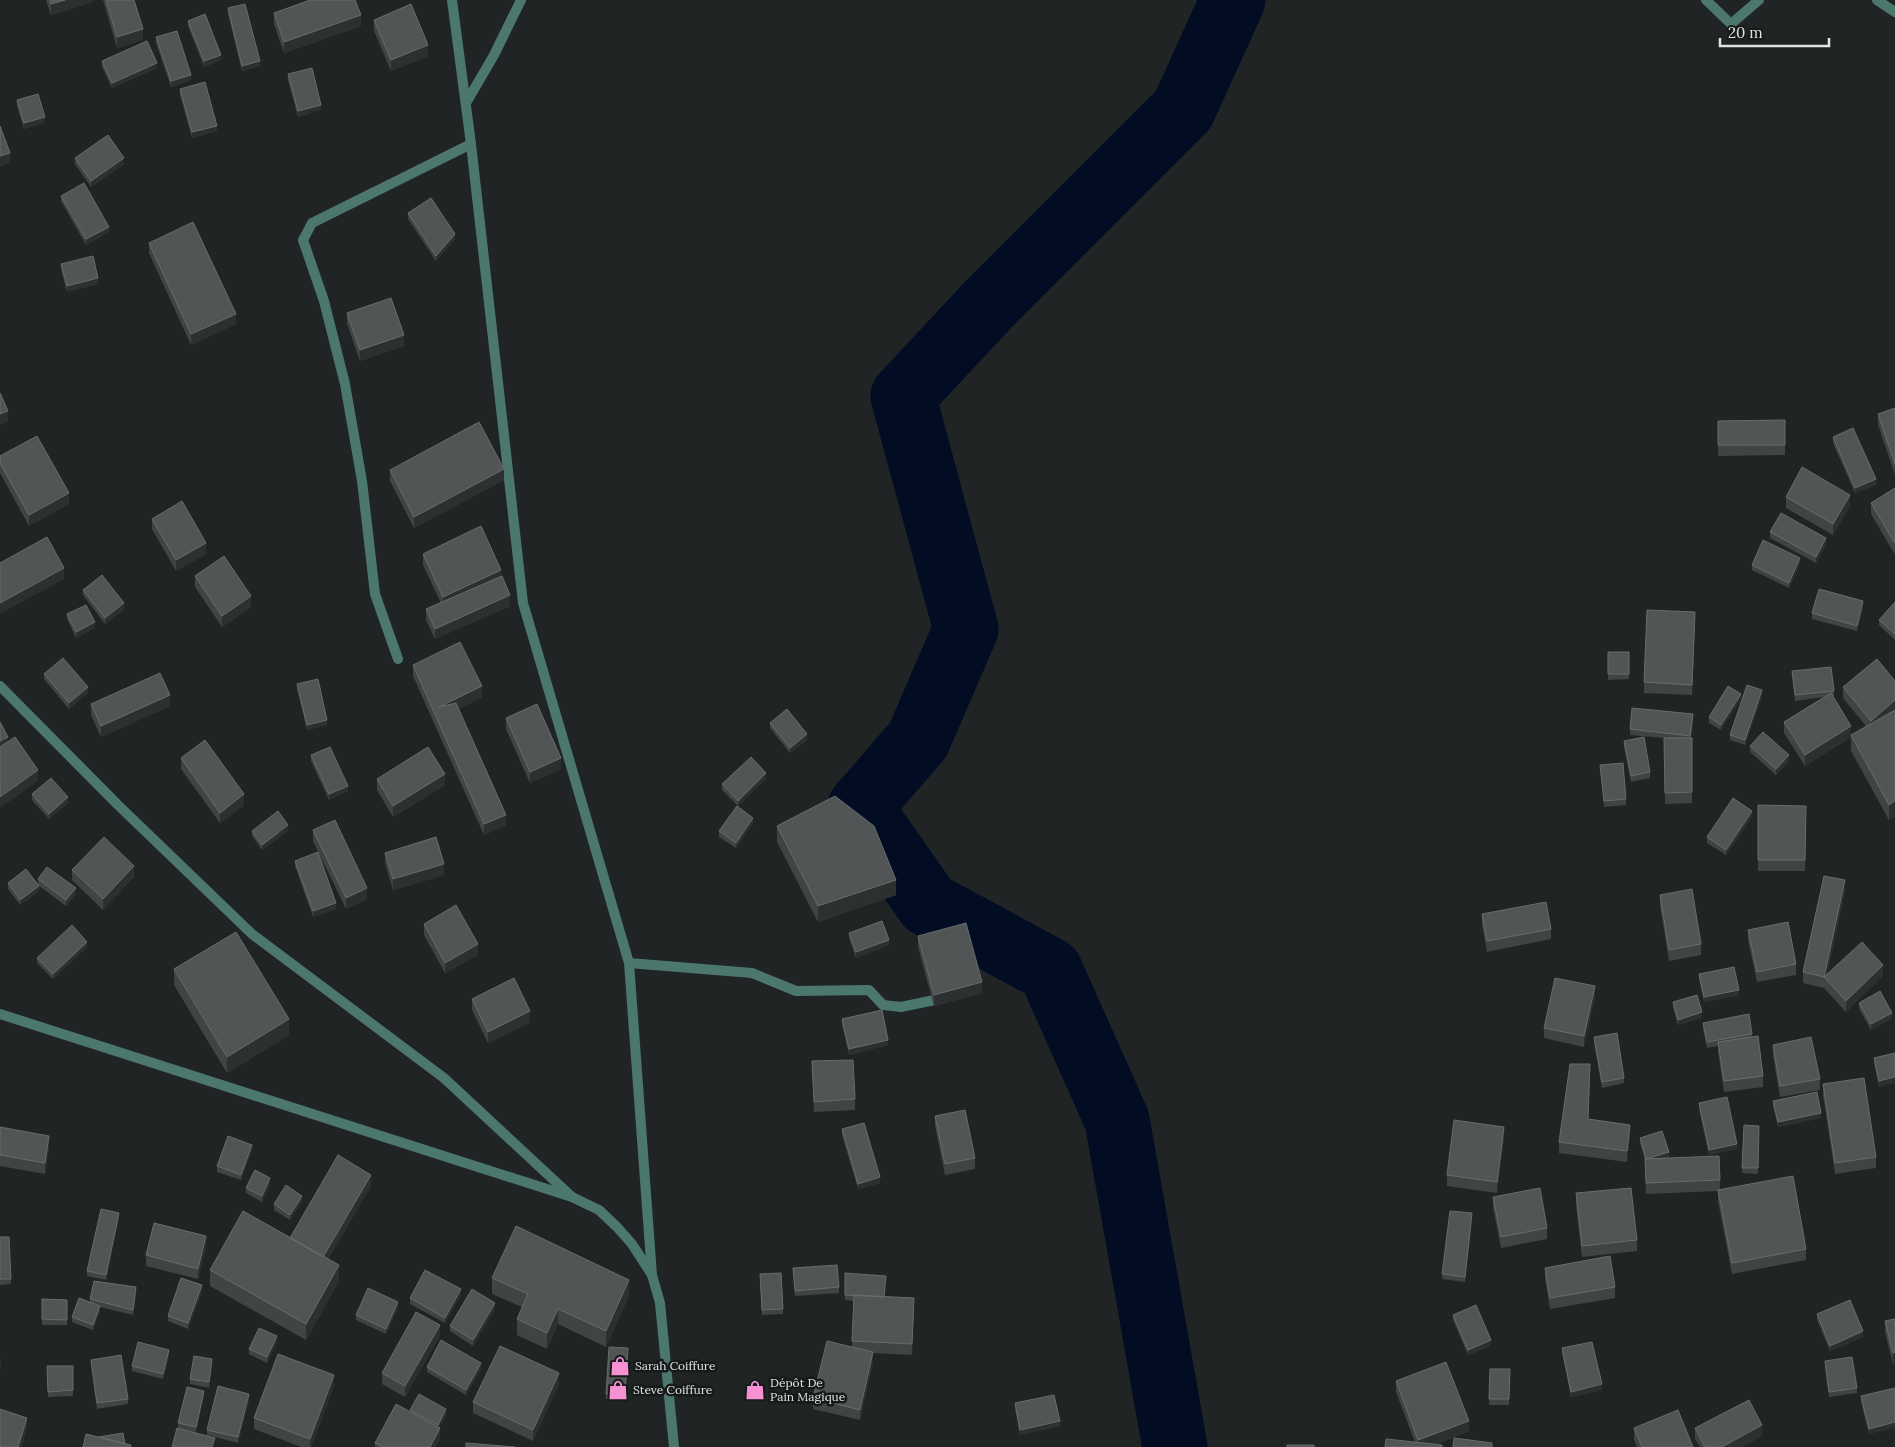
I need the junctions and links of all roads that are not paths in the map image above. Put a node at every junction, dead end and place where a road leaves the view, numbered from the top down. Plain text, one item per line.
1 (452, 0) edge
2 (521, 0) edge
3 (1706, 0) edge
4 (1759, 0) edge
5 (1877, 0) edge
6 (1895, 12) edge
7 (466, 103) junction
8 (471, 144) junction
9 (398, 659) dead end
10 (0, 686) edge
11 (629, 963) junction
12 (955, 996) edge
13 (0, 1014) edge
14 (572, 1197) junction
15 (652, 1275) junction
16 (674, 1447) edge

1 - 7 street
2 - 7 street
3 - 4 street
5 - 6 street
7 - 8 street
8 - 9 street
8 - 11 street
10 - 14 street
11 - 12 street
11 - 15 street
13 - 14 street
14 - 15 street
15 - 16 street

